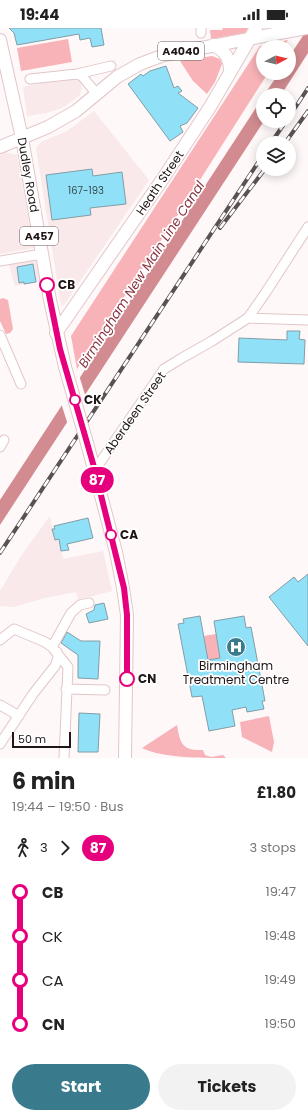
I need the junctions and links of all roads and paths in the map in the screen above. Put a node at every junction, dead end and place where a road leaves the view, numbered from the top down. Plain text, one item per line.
1 (306, 28) edge
2 (253, 33) edge
3 (0, 40) edge
4 (213, 46) junction
5 (111, 66) dead end
6 (230, 72) junction
7 (77, 74) junction
8 (30, 79) dead end
9 (96, 93) junction
10 (22, 138) junction
11 (0, 147) edge
12 (308, 227) edge
13 (42, 254) junction
14 (0, 261) edge
15 (248, 318) junction
16 (308, 320) edge
17 (56, 333) junction
18 (0, 335) edge
19 (22, 384) dead end
20 (94, 467) junction
21 (89, 603) dead end
22 (0, 640) edge
23 (54, 649) junction
24 (66, 690) junction
25 (105, 690) dead end
26 (0, 704) edge
27 (18, 716) junction
28 (0, 744) edge
29 (64, 758) edge
30 (124, 758) edge

1 - 2 main road, A4040
2 - 4 main road, A4040
2 - 6 main road, Heath Street
3 - 10 main road, Dudley Road / A457
4 - 6 main road
4 - 9 main road, A4040
5 - 7 street
6 - 17 main road, Heath Street
7 - 8 street
7 - 9 street
9 - 10 main road, A4040
10 - 11 main road
10 - 13 main road, Dudley Road / A457
12 - 15 street, Aberdeen Street
13 - 14 street
13 - 17 main road, Dudley Road / A457
15 - 16 street
15 - 20 street, Aberdeen Street
17 - 20 main road, Dudley Road / A457, bridge
18 - 19 street
20 - 30 main road, Dudley Road / A457
21 - 23 street
22 - 23 street
23 - 24 street
23 - 27 street
24 - 25 street
24 - 29 street
26 - 27 street
27 - 28 street

